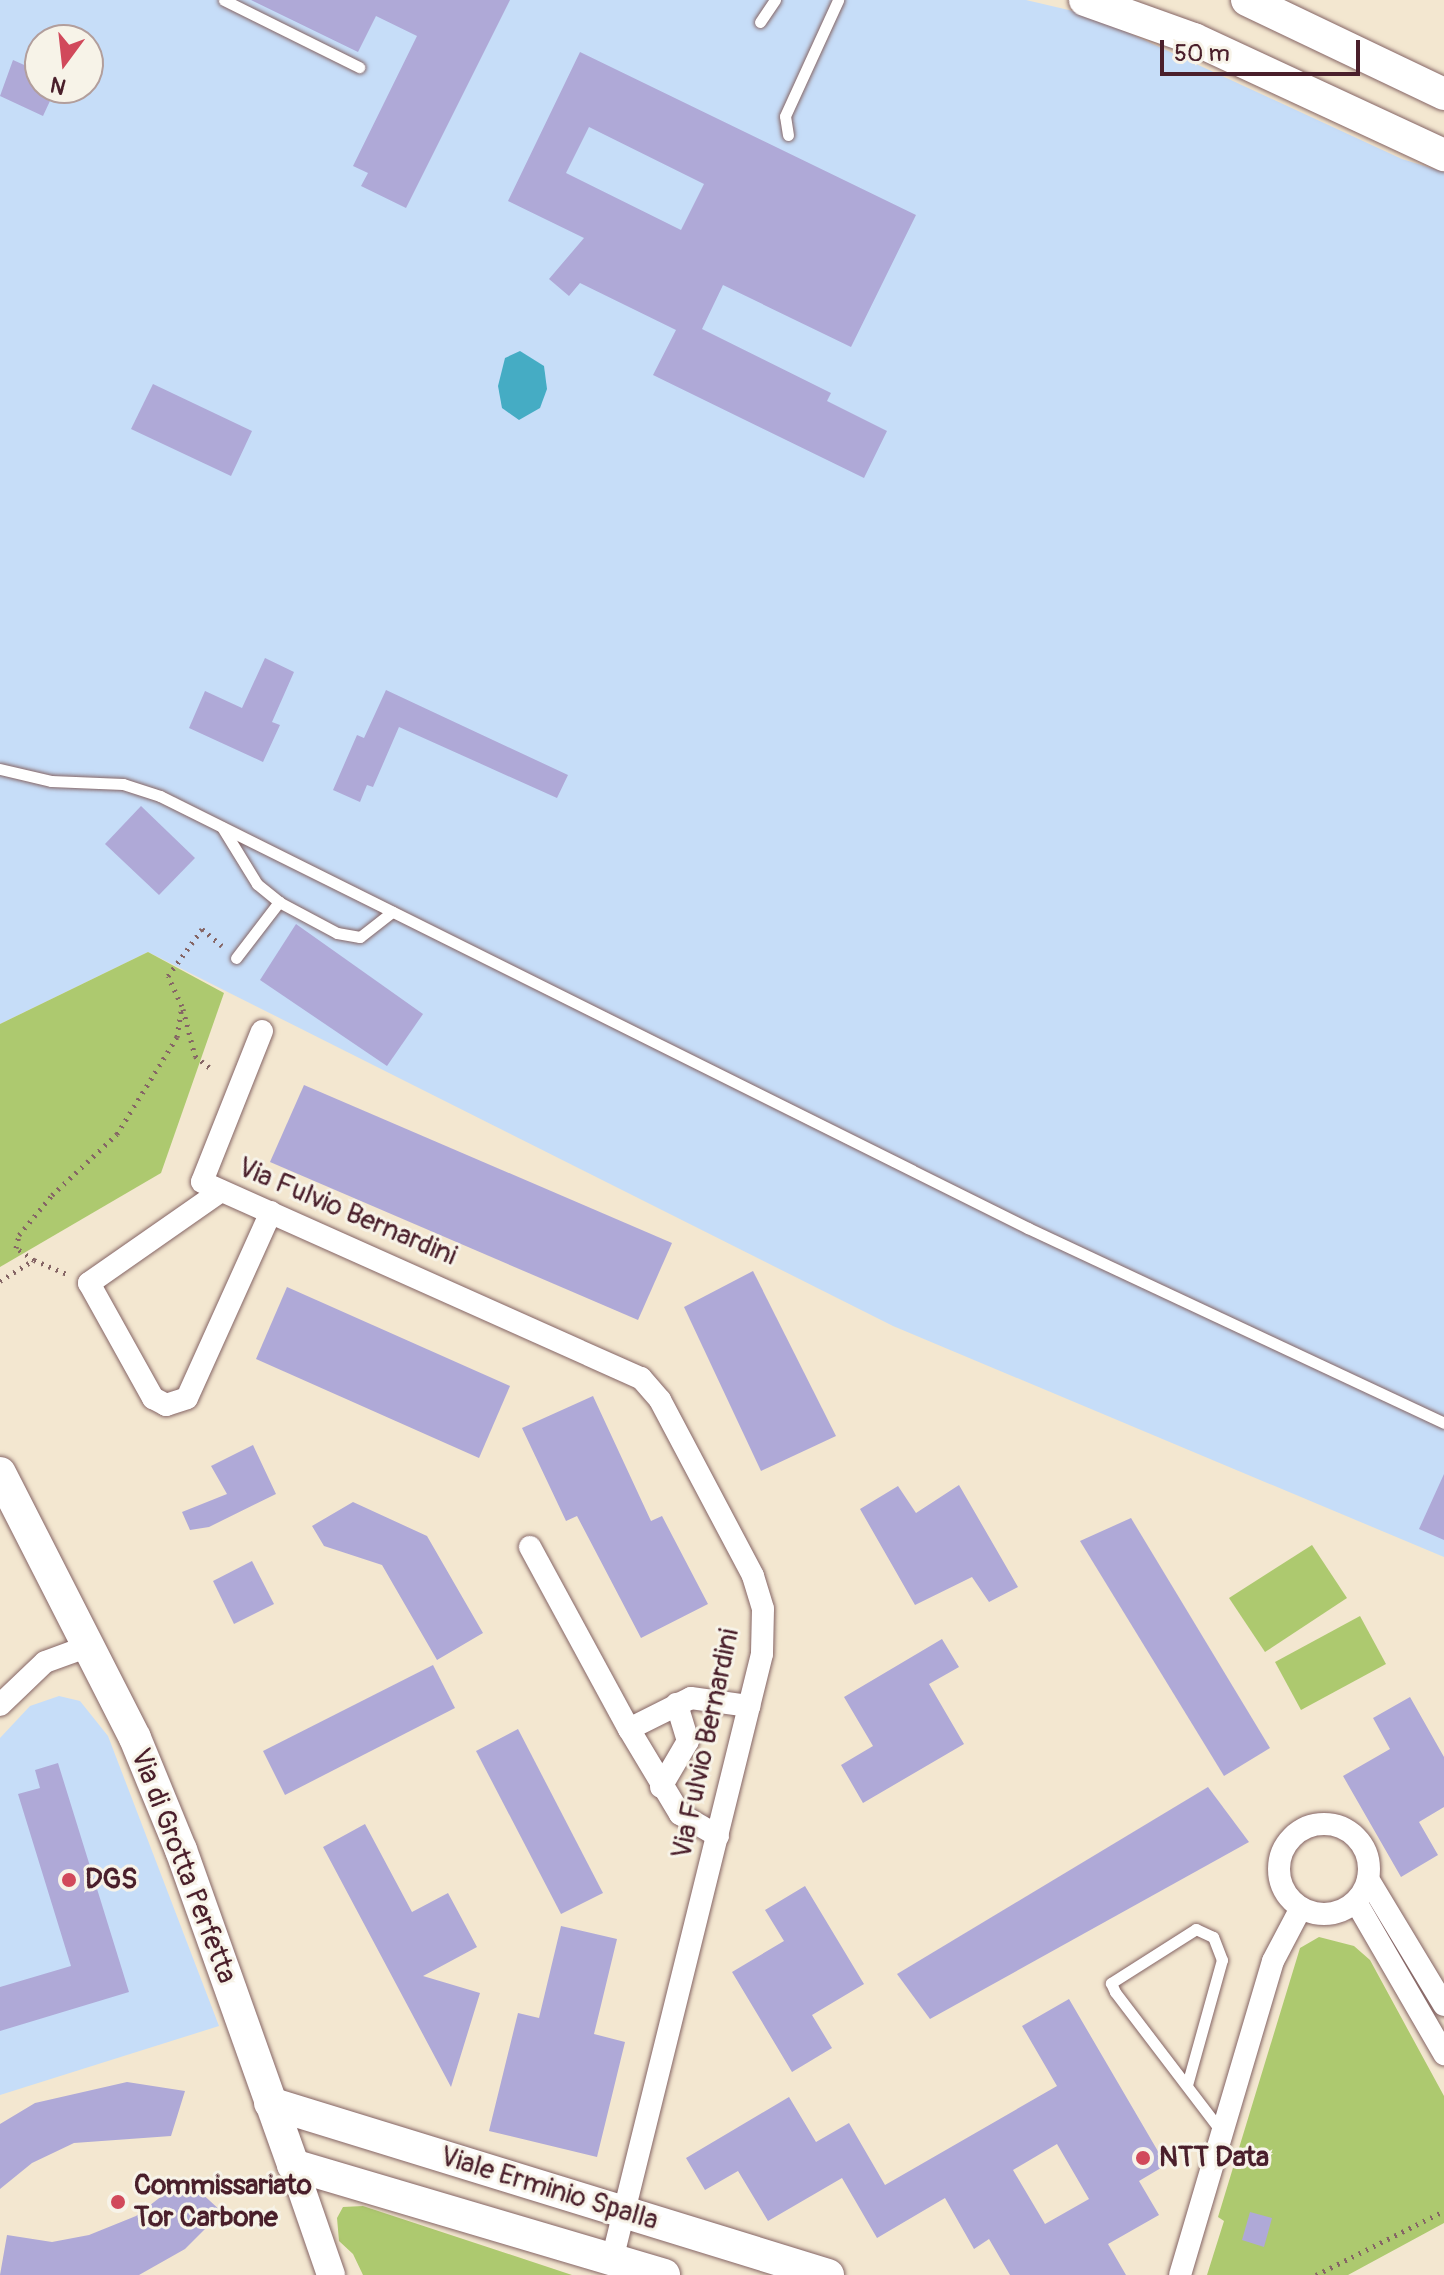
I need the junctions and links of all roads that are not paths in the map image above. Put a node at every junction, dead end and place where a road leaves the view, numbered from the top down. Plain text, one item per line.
1 (224, 0) edge
2 (775, 0) edge
3 (838, 0) edge
4 (1085, 0) edge
5 (1247, 0) edge
6 (760, 22) dead end
7 (359, 67) dead end
8 (1444, 94) edge
9 (788, 135) dead end
10 (1444, 155) edge
11 (0, 769) edge
12 (222, 827) junction
13 (279, 902) junction
14 (392, 912) junction
15 (236, 958) road end
16 (262, 1031) dead end
17 (221, 1191) junction
18 (271, 1212) junction
19 (1444, 1423) edge
20 (0, 1473) edge
21 (530, 1547) dead end
22 (89, 1646) junction
23 (677, 1704) junction
24 (0, 1705) edge
25 (749, 1706) junction
26 (629, 1729) junction
27 (661, 1787) junction
28 (718, 1836) junction
29 (1368, 1879) junction
30 (1356, 1902) junction
31 (1301, 1908) junction
32 (1419, 1962) junction
33 (1399, 1975) junction
34 (1444, 2005) edge
35 (1444, 2054) edge
36 (1187, 2085) junction
37 (270, 2103) junction
38 (1222, 2132) junction
39 (293, 2165) junction
40 (624, 2212) junction
41 (612, 2260) junction
42 (331, 2275) edge
43 (664, 2275) edge
44 (828, 2275) edge
45 (1180, 2275) edge

1 - 7 lane
2 - 6 lane
3 - 9 lane
4 - 10 main road
5 - 8 main road
11 - 12 lane
12 - 13 lane
12 - 14 lane
13 - 14 lane
13 - 15 lane
14 - 19 lane
16 - 17 street, Via Fulvio Bernardini
17 - 18 street, Via Fulvio Bernardini
17 - 18 street
18 - 25 street, Via Fulvio Bernardini
20 - 22 main road, Via di Grotta Perfetta
21 - 26 street
22 - 24 street
22 - 37 main road, Via di Grotta Perfetta
23 - 25 street
23 - 26 street
23 - 27 street
25 - 28 street, Via Fulvio Bernardini
26 - 27 street
27 - 28 street
28 - 40 street, Via Fulvio Bernardini
29 - 30 street
29 - 31 street
29 - 32 street
30 - 31 street
30 - 33 street
31 - 38 street
32 - 33 street
32 - 34 street
33 - 35 street
36 - 36 lane
36 - 38 lane
37 - 39 main road, Via di Grotta Perfetta
37 - 40 main road, Viale Erminio Spalla
38 - 45 street
39 - 41 main road, Viale Erminio Spalla
39 - 42 street, Via di Grotta Perfetta
40 - 41 street, Via Fulvio Bernardini
40 - 44 main road, Viale Erminio Spalla
41 - 43 main road, Viale Erminio Spalla

